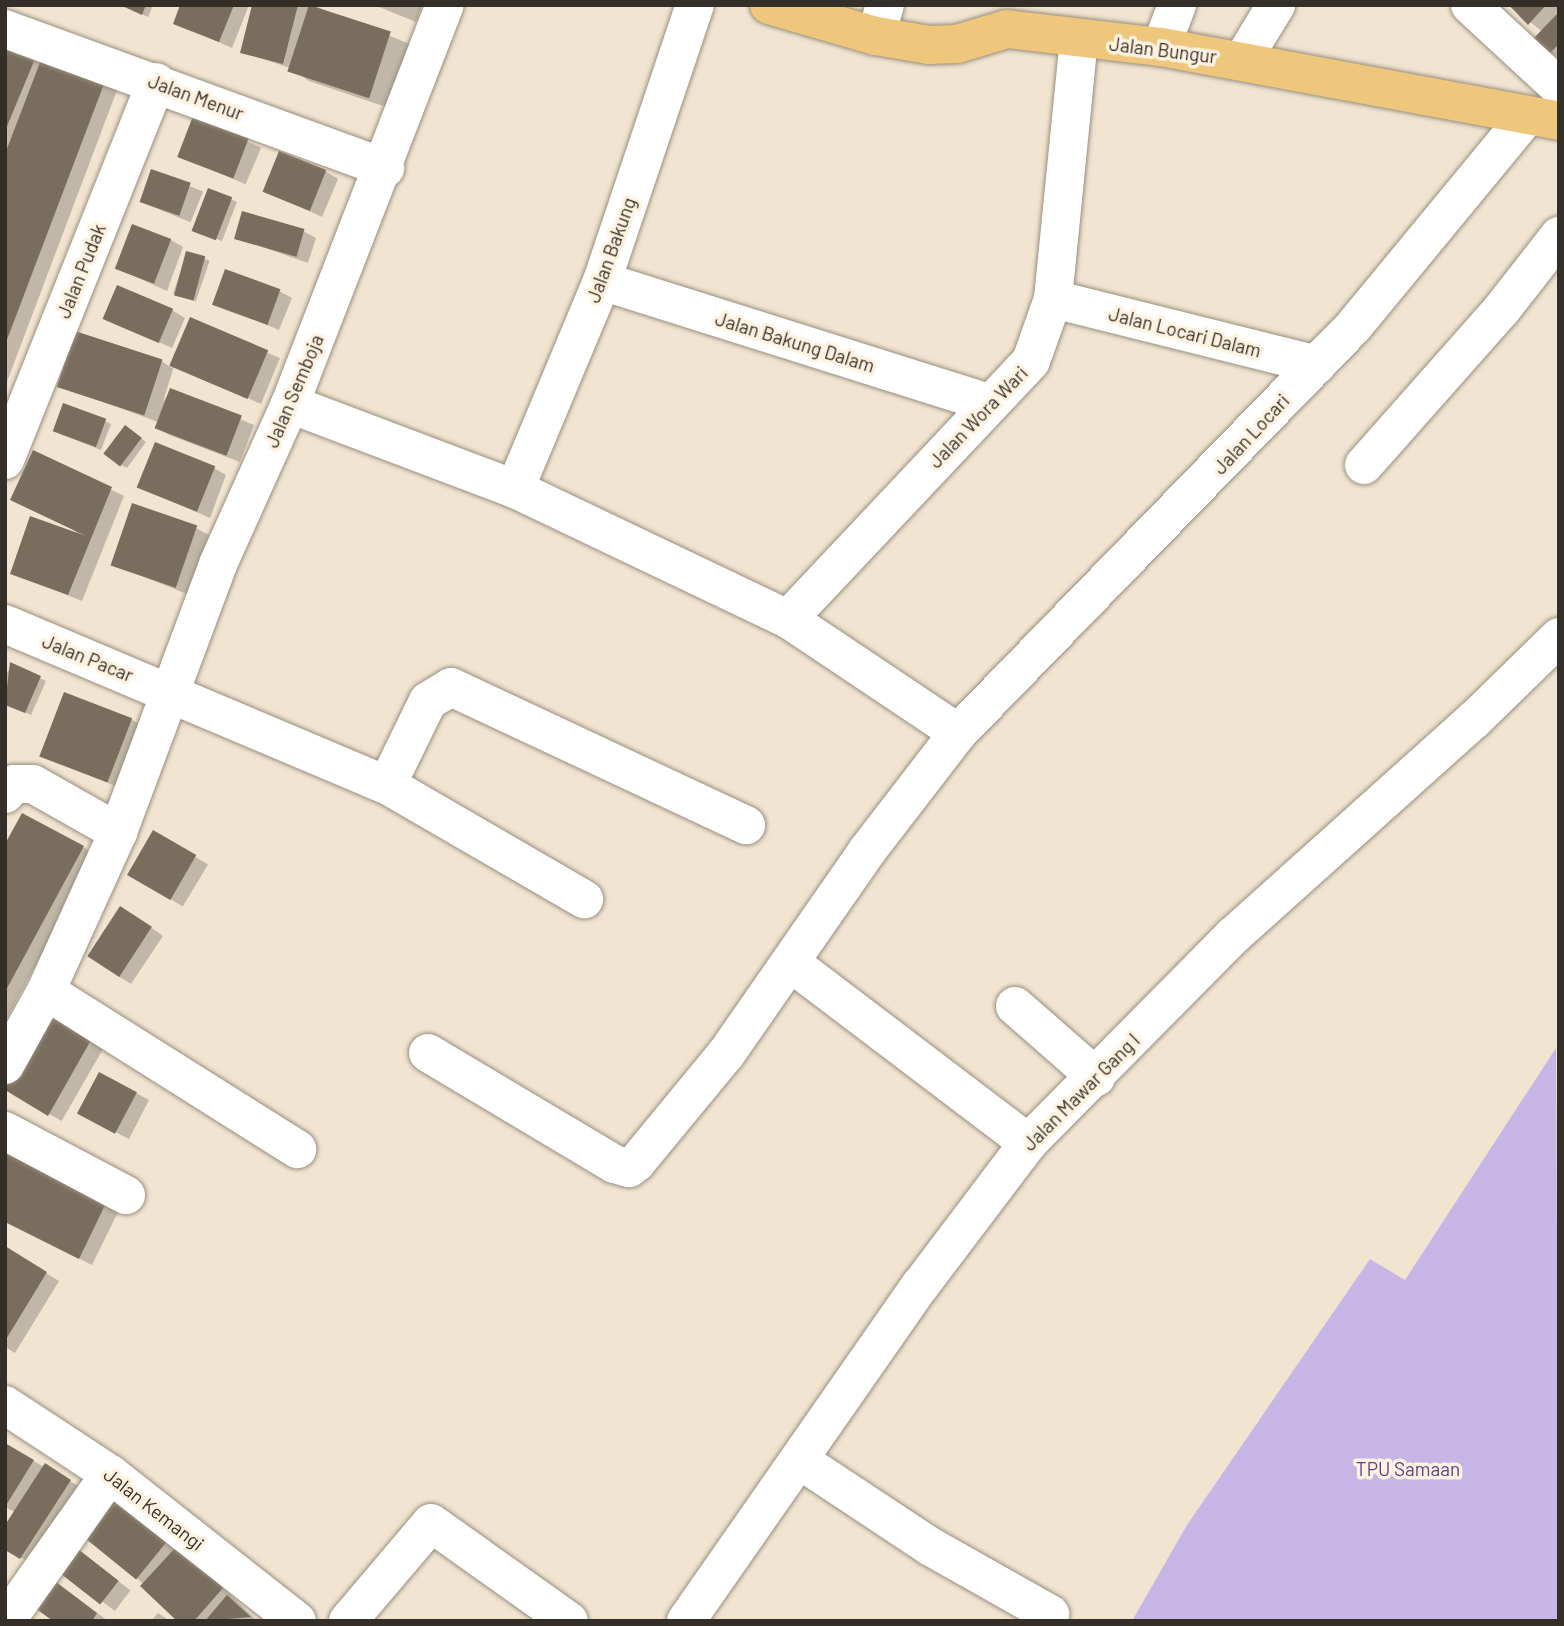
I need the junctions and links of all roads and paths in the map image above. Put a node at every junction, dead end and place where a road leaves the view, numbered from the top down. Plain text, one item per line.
1 (446, 5) edge
2 (695, 5) edge
3 (769, 5) edge
4 (1177, 5) edge
5 (1276, 5) edge
6 (1470, 5) edge
7 (996, 17) edge
8 (881, 21) edge
9 (5, 29) edge
10 (1079, 40) junction
11 (1161, 47) junction
12 (1242, 61) junction
13 (156, 82) junction
14 (1559, 88) edge
15 (1542, 120) edge
16 (385, 168) junction
17 (1559, 236) edge
18 (602, 281) junction
19 (1053, 299) junction
20 (1317, 365) junction
21 (989, 403) junction
22 (290, 404) junction
23 (5, 460) edge
24 (1364, 465) dead end
25 (515, 489) junction
26 (788, 619) junction
27 (5, 624) edge
28 (1559, 637) edge
29 (171, 691) junction
30 (958, 733) junction
31 (387, 785) junction
32 (5, 794) edge
33 (746, 825) dead end
34 (118, 832) junction
35 (584, 899) dead end
36 (791, 963) junction
37 (46, 991) junction
38 (1015, 1006) dead end
39 (428, 1053) dead end
40 (5, 1065) edge
41 (1096, 1077) junction
42 (5, 1131) edge
43 (1028, 1143) junction
44 (297, 1149) dead end
45 (126, 1195) dead end
46 (5, 1405) edge
47 (802, 1461) junction
48 (110, 1474) junction
49 (1050, 1614) dead end
50 (6, 1621) edge
51 (297, 1621) edge
52 (348, 1621) edge
53 (569, 1621) edge
54 (686, 1621) edge

1 - 16 street, Jalan Semboja
2 - 18 street, Jalan Bakung
3 - 8 main road, Jalan Bungur
4 - 11 street
5 - 12 street
6 - 14 street
7 - 8 main road, Jalan Bungur
7 - 10 main road, Jalan Bungur
9 - 13 street, Jalan Menur
10 - 11 main road, Jalan Bungur
10 - 19 street, Jalan Wora Wari
11 - 12 main road, Jalan Bungur
12 - 15 main road, Jalan Bungur
13 - 16 street, Jalan Menur
13 - 23 street, Jalan Pudak
15 - 20 street, Jalan Locari
16 - 22 street, Jalan Semboja
17 - 24 street
18 - 21 street, Jalan Bakung Dalam
18 - 25 street, Jalan Bakung
19 - 20 street, Jalan Locari Dalam
19 - 21 street, Jalan Wora Wari
20 - 30 street, Jalan Locari
21 - 26 street, Jalan Wora Wari
22 - 25 street
22 - 29 street, Jalan Semboja
25 - 26 street
26 - 30 street
27 - 29 street, Jalan Pacar
28 - 41 street, Jalan Mawar Gang I
29 - 31 street, Jalan Pacar
29 - 34 street, Jalan Semboja
30 - 36 street, Jalan Locari
31 - 33 street
31 - 35 street, Jalan Pacar
32 - 34 street
34 - 37 street, Jalan Semboja
36 - 39 street, Jalan Locari
36 - 43 street
37 - 40 street, Jalan Semboja
37 - 44 street
38 - 41 street
41 - 43 street, Jalan Mawar Gang I
42 - 45 street
43 - 47 street, Jalan Mawar Gang I
46 - 48 street, Jalan Kemangi
47 - 49 street
47 - 54 street, Jalan Mawar Gang I
48 - 50 street
48 - 51 street, Jalan Kemangi
52 - 53 street

